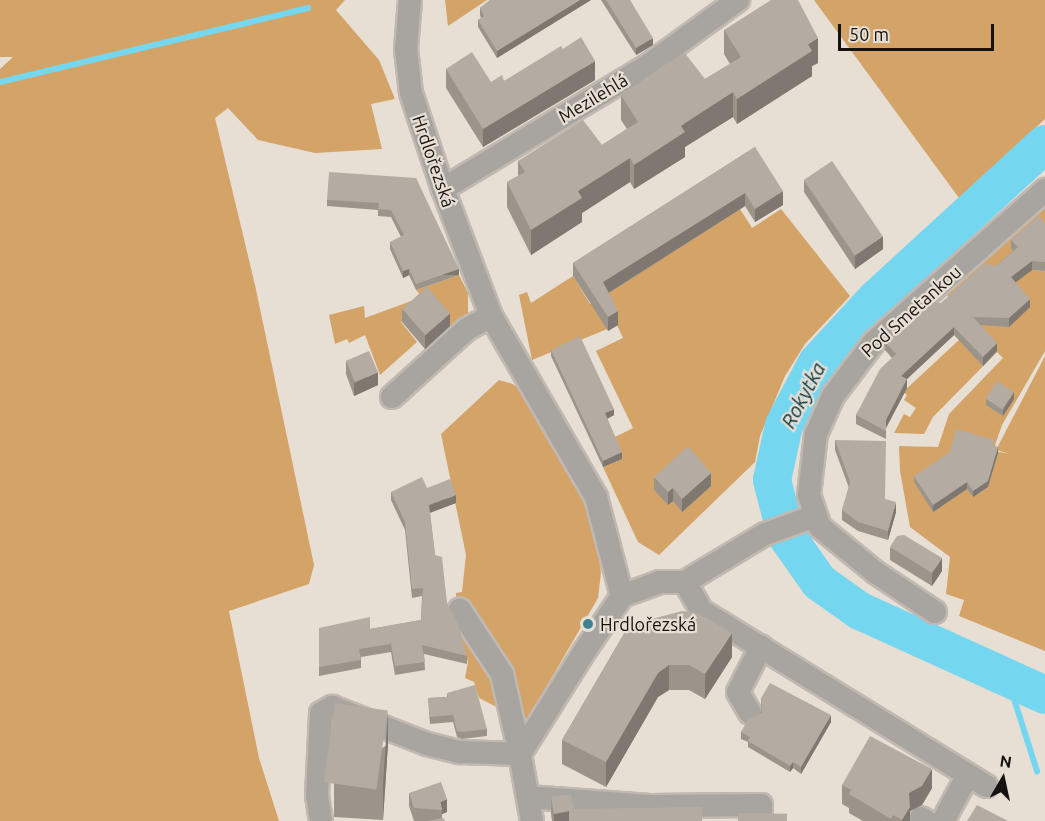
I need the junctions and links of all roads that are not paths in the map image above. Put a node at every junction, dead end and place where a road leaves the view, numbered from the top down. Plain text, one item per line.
1 (410, 0) edge
2 (738, 0) edge
3 (443, 189) junction
4 (1045, 190) edge
5 (491, 316) junction
6 (392, 397) dead end
7 (809, 518) junction
8 (685, 582) junction
9 (622, 596) junction
10 (460, 610) dead end
11 (935, 612) dead end
12 (762, 647) junction
13 (750, 713) dead end
14 (520, 754) junction
15 (528, 797) junction
16 (930, 820) edge
17 (321, 821) edge
18 (532, 821) edge
19 (761, 821) edge

1 - 3 street, Hrdlořezská
2 - 3 street, Mezilehlá
3 - 5 street, Hrdlořezská
4 - 7 street, Pod Smetankou
5 - 6 street
5 - 9 street, Hrdlořezská
7 - 8 street
7 - 11 street
8 - 9 street
8 - 12 street
9 - 14 street
10 - 14 street
12 - 13 street
12 - 16 street
14 - 15 street
14 - 17 street
15 - 18 street
15 - 19 street

